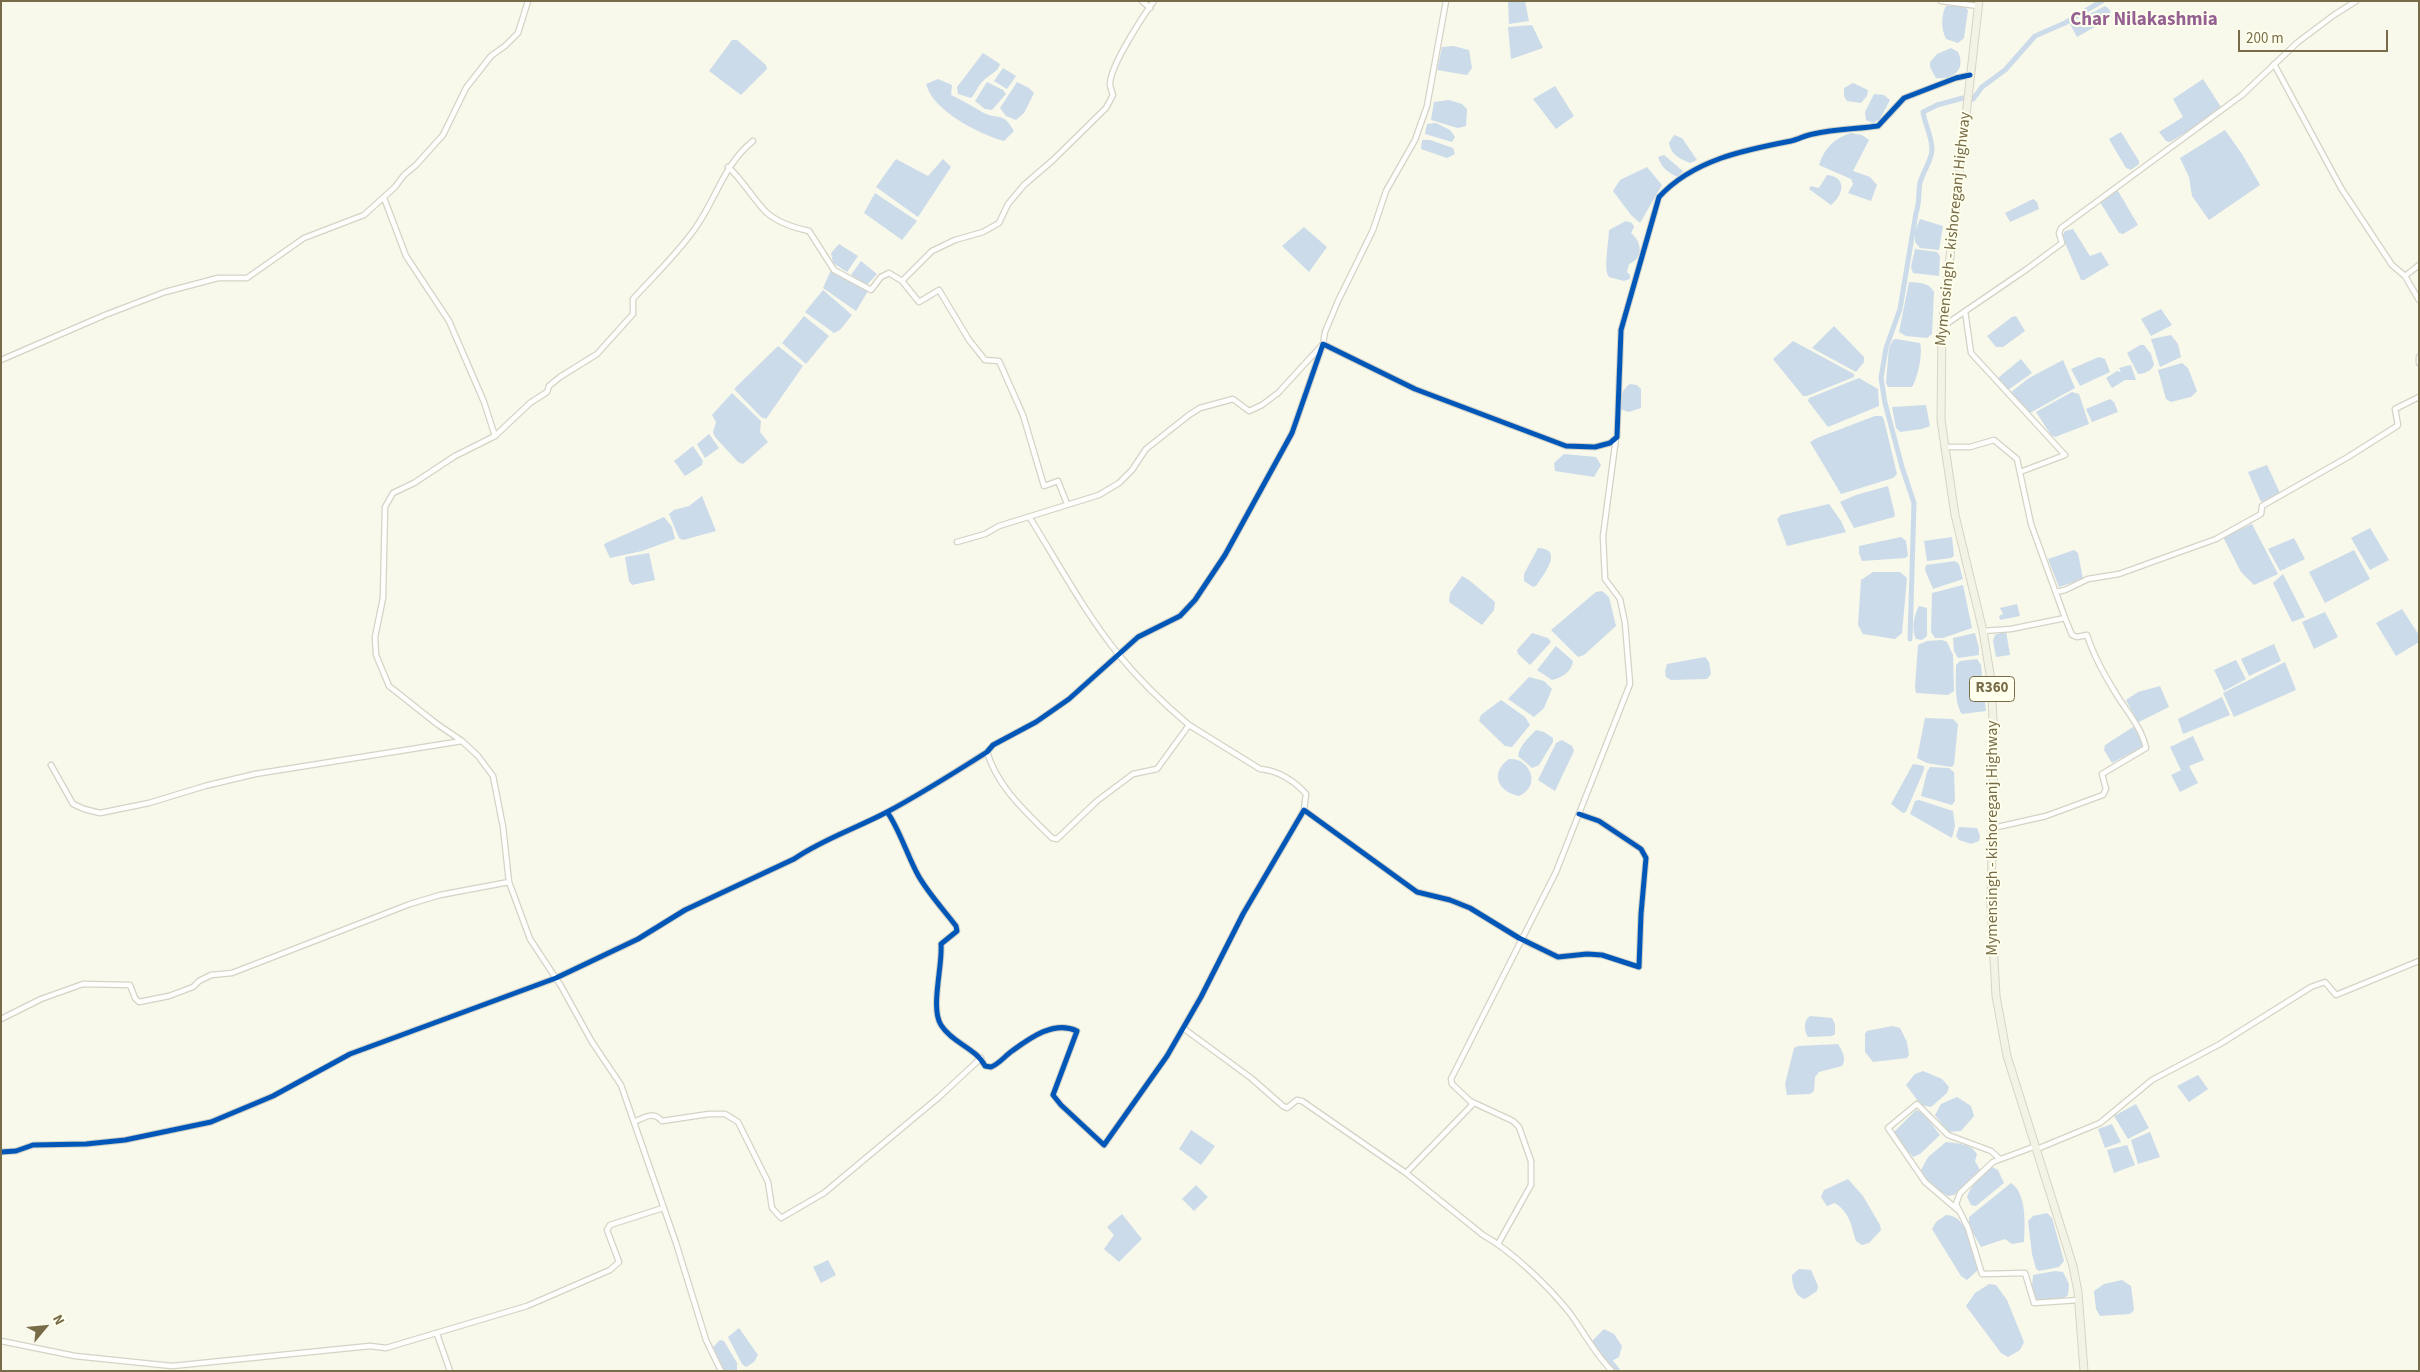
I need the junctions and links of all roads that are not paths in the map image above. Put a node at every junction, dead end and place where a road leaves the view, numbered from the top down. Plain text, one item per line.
1 (528, 1) edge
2 (1142, 1) edge
3 (1154, 1) edge
4 (1446, 1) edge
5 (1941, 1) edge
6 (2356, 1) edge
7 (1979, 3) edge
8 (1150, 8) junction
9 (2274, 64) junction
10 (1970, 76) junction
11 (753, 141) dead end
12 (728, 167) junction
13 (384, 198) junction
14 (2419, 265) edge
15 (2405, 276) junction
16 (902, 281) junction
17 (2419, 300) edge
18 (1965, 311) junction
19 (1942, 327) junction
20 (1323, 344) junction
21 (2419, 357) edge
22 (1, 360) edge
23 (2419, 363) edge
24 (2419, 397) edge
25 (495, 436) junction
26 (1617, 437) junction
27 (1944, 447) junction
28 (2020, 472) junction
29 (1066, 504) junction
30 (1030, 518) junction
31 (957, 542) dead end
32 (2056, 592) junction
33 (2064, 618) junction
34 (1983, 631) junction
35 (1118, 654) junction
36 (1189, 725) junction
37 (462, 741) junction
38 (987, 752) junction
39 (51, 765) dead end
40 (1304, 810) junction
41 (886, 812) junction
42 (1579, 814) junction
43 (1993, 828) junction
44 (508, 882) junction
45 (1522, 940) junction
46 (2419, 961) edge
47 (556, 978) junction
48 (1, 1019) edge
49 (1183, 1028) junction
50 (981, 1058) junction
51 (1470, 1101) junction
52 (634, 1122) junction
53 (2037, 1148) junction
54 (1, 1152) edge
55 (2000, 1159) junction
56 (1406, 1173) junction
57 (663, 1208) junction
58 (1960, 1212) junction
59 (1498, 1244) junction
60 (2079, 1300) junction
61 (437, 1334) junction
62 (1, 1340) edge
63 (1610, 1369) edge
64 (450, 1371) edge
65 (721, 1371) edge
66 (2084, 1371) edge

1 - 13 street
2 - 8 street
3 - 8 street
4 - 20 street
5 - 7 street
6 - 9 street
7 - 10 main road, Mymensingh - kishoreganj Highway / R360
8 - 16 street
9 - 15 street
9 - 18 street
10 - 19 main road, Mymensingh - kishoreganj Highway / R360
10 - 26 street
11 - 12 street
12 - 16 street
12 - 25 street
13 - 22 street
13 - 25 street
14 - 15 street
15 - 17 street
16 - 29 street
18 - 19 street
18 - 28 street
19 - 27 main road, Mymensingh - kishoreganj Highway / R360
20 - 26 street
20 - 29 street
20 - 35 street
21 - 23 street
24 - 32 street
25 - 37 street
26 - 42 street
27 - 28 street
27 - 34 main road, Mymensingh - kishoreganj Highway / R360
28 - 32 street
29 - 30 street
30 - 31 street
30 - 35 street
32 - 33 street
33 - 34 street
33 - 43 street
34 - 43 main road, Mymensingh - kishoreganj Highway / R360
35 - 36 street
35 - 38 street
36 - 38 street
36 - 40 street
37 - 39 street
37 - 44 street
38 - 41 street
40 - 45 street
40 - 49 street
41 - 47 street
41 - 50 street
42 - 45 street
42 - 45 street
43 - 53 main road, Mymensingh - kishoreganj Highway / R360
44 - 47 street
44 - 48 street
45 - 51 street
46 - 53 street
47 - 52 street
47 - 54 street
49 - 50 street
49 - 56 street
50 - 52 street
51 - 56 street
51 - 59 street
52 - 57 street
53 - 55 street
53 - 60 main road, Mymensingh - kishoreganj Highway / R360
55 - 58 street
55 - 58 street
56 - 59 street
57 - 61 street
57 - 65 street
58 - 60 street
59 - 63 street
60 - 66 main road, Mymensingh - kishoreganj Highway / R360
61 - 62 street
61 - 64 street

